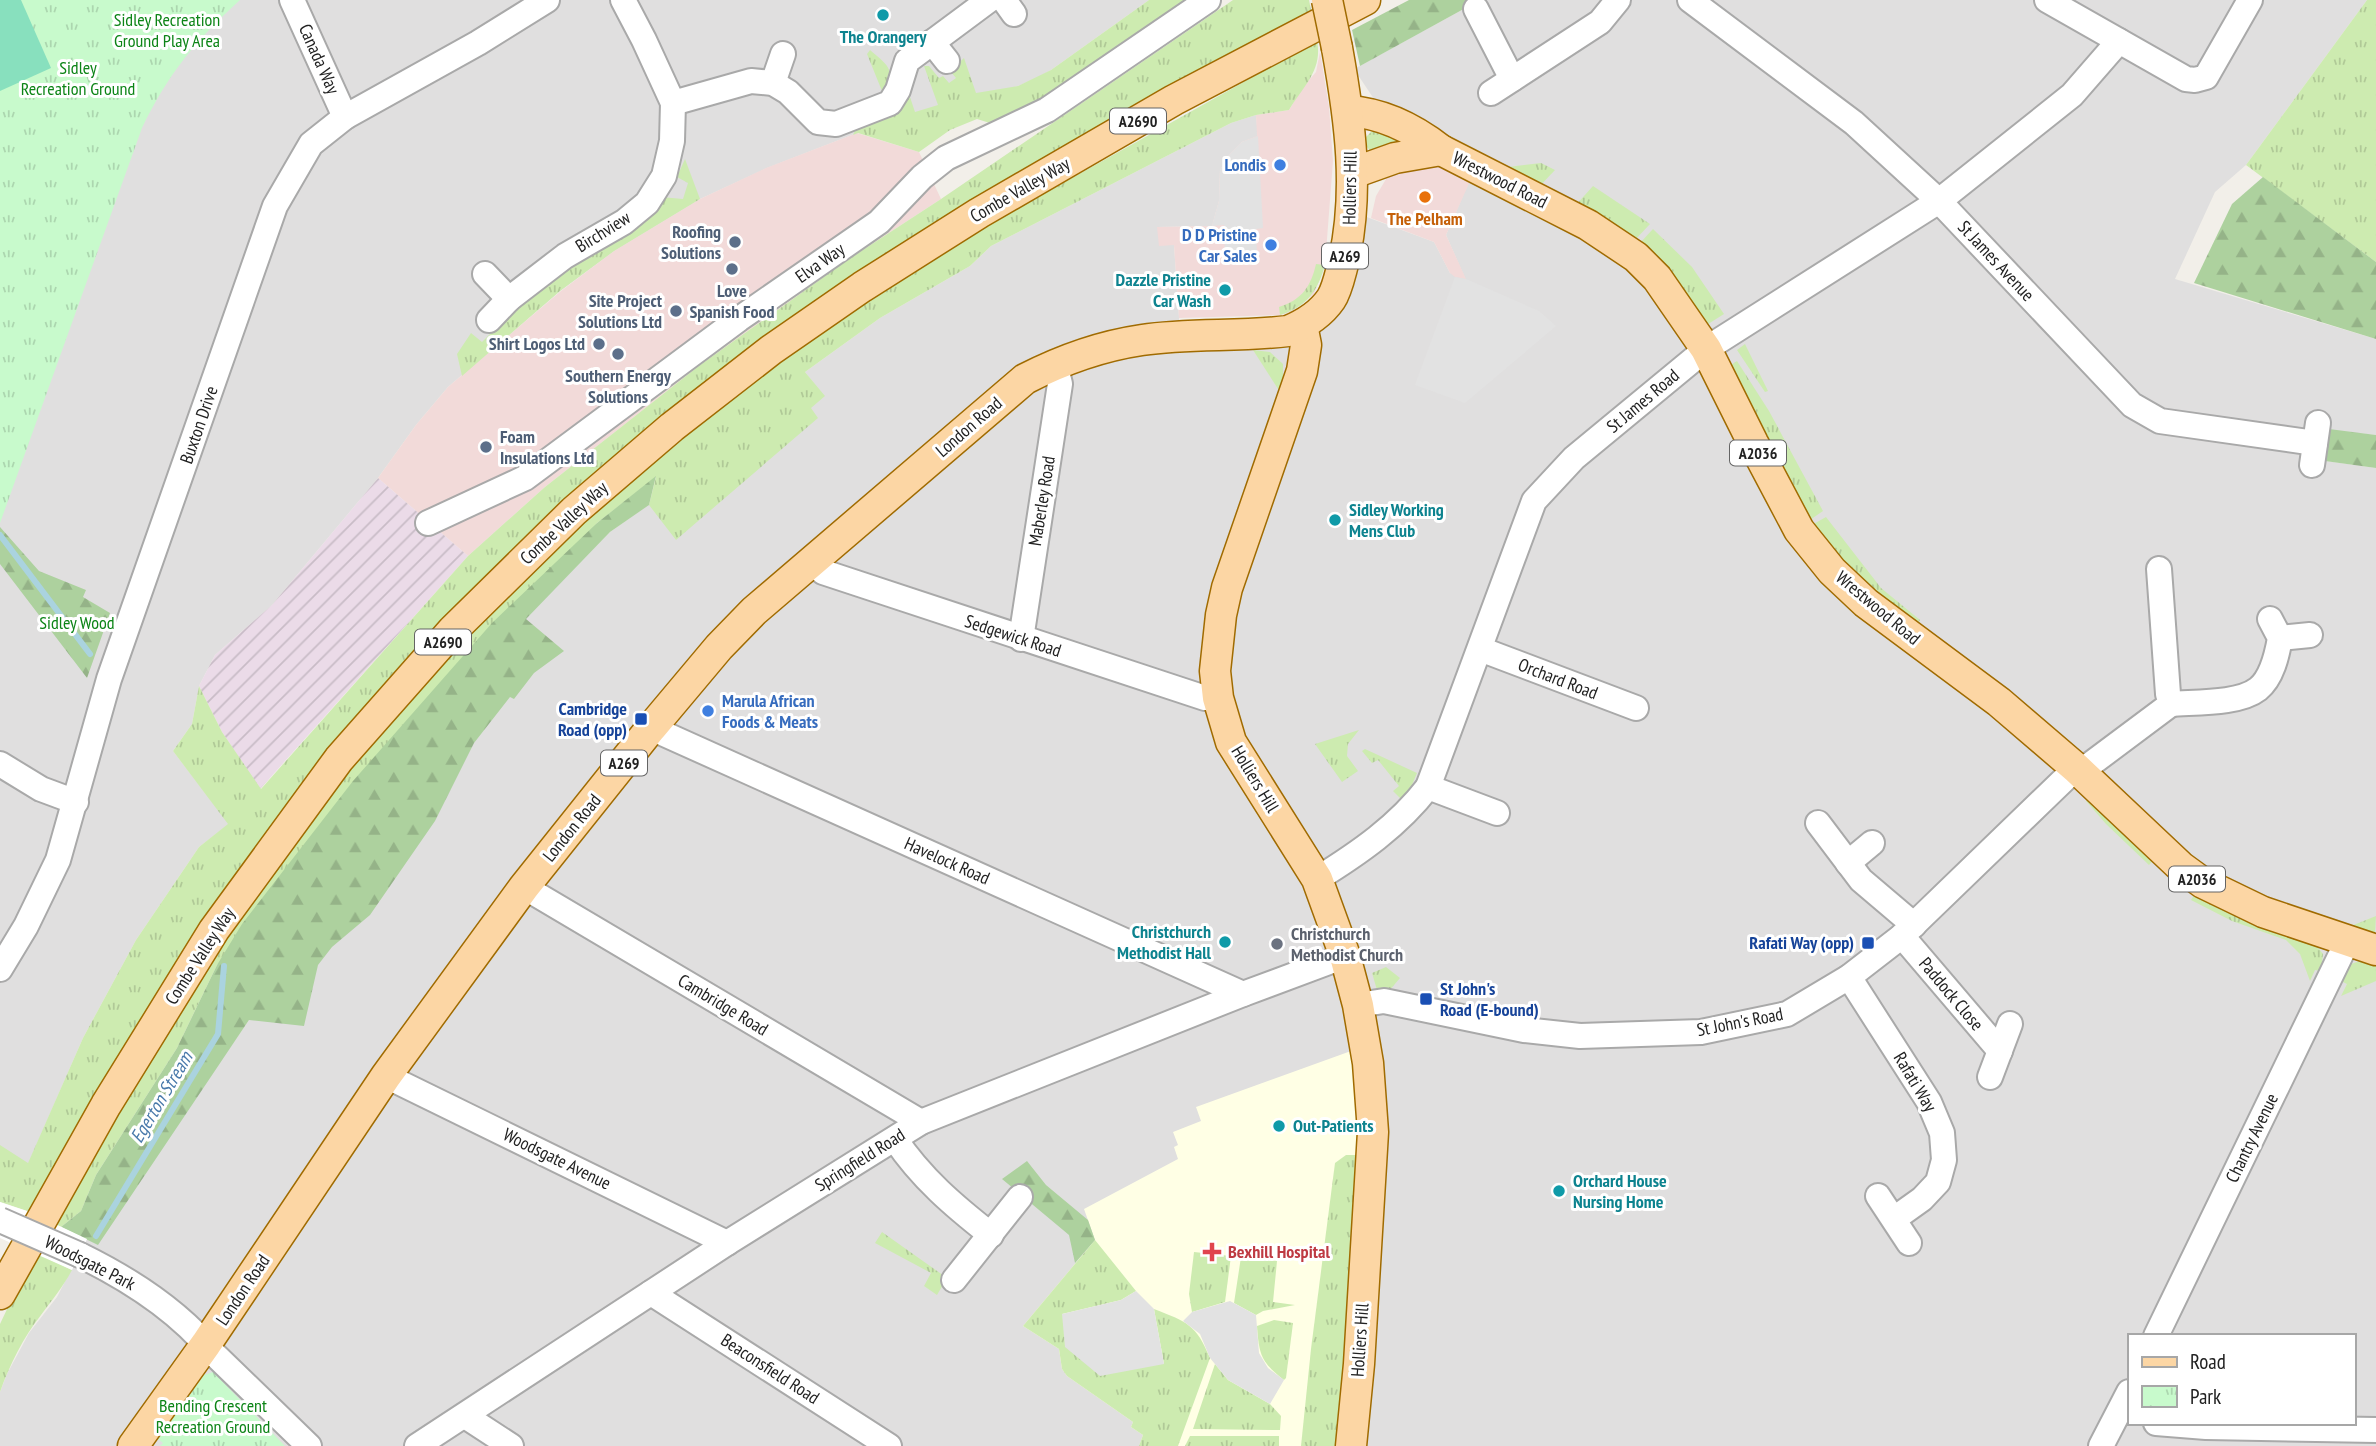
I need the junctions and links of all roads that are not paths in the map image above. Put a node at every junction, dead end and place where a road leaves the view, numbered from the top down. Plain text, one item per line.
1 (292, 0) edge
2 (547, 0) edge
3 (623, 0) edge
4 (989, 0) edge
5 (1208, 0) edge
6 (1327, 0) edge
7 (1365, 0) edge
8 (1618, 0) edge
9 (2047, 0) edge
10 (2250, 0) edge
11 (1697, 5) edge
12 (1476, 9) dead end
13 (2119, 41) junction
14 (783, 54) dead end
15 (1512, 79) junction
16 (773, 83) junction
17 (1491, 93) dead end
18 (673, 103) junction
19 (1348, 111) junction
20 (345, 117) junction
21 (1441, 150) junction
22 (1353, 173) junction
23 (1939, 201) junction
24 (485, 274) dead end
25 (509, 299) junction
26 (489, 320) dead end
27 (1302, 325) junction
28 (1706, 349) junction
29 (1055, 364) junction
30 (2315, 444) dead end
31 (428, 523) dead end
32 (811, 562) junction
33 (2159, 569) dead end
34 (2310, 635) dead end
35 (1021, 639) junction
36 (1480, 649) junction
37 (1218, 698) junction
38 (2171, 704) junction
39 (1636, 708) dead end
40 (651, 728) junction
41 (0, 764) edge
42 (2078, 770) junction
43 (1429, 787) junction
44 (76, 802) junction
45 (1502, 816) dead end
46 (1818, 823) dead end
47 (1872, 843) dead end
48 (1848, 863) junction
49 (1317, 879) junction
50 (524, 887) junction
51 (1908, 931) junction
52 (2348, 940) junction
53 (2376, 950) edge
54 (1345, 956) junction
55 (0, 969) edge
56 (1849, 977) junction
57 (1243, 994) junction
58 (1358, 1005) junction
59 (2010, 1024) dead end
60 (2000, 1051) junction
61 (386, 1076) junction
62 (1990, 1077) dead end
63 (921, 1122) junction
64 (895, 1139) junction
65 (1878, 1196) dead end
66 (1020, 1197) dead end
67 (1894, 1219) junction
68 (0, 1220) edge
69 (991, 1234) junction
70 (727, 1243) junction
71 (1909, 1243) dead end
72 (954, 1280) dead end
73 (651, 1293) junction
74 (0, 1294) edge
75 (2157, 1334) edge
76 (206, 1344) junction
77 (2128, 1396) edge
78 (465, 1416) junction
79 (2123, 1419) edge
80 (2181, 1425) edge
81 (2376, 1430) edge
82 (133, 1446) edge
83 (309, 1446) edge
84 (417, 1446) edge
85 (511, 1446) edge
86 (889, 1446) edge
87 (1351, 1446) edge
88 (2101, 1446) edge

1 - 20 street, Canada Way
2 - 20 street, Buxton Drive
3 - 18 street, Birchview
4 - 16 street
5 - 31 street, Elva Way
6 - 19 main road, Holliers Hill / A269, bridge
7 - 74 main road, Combe Valley Way / A2690
8 - 15 street
9 - 13 street
10 - 13 street
11 - 23 street, St James Avenue
12 - 15 street
13 - 23 street, St James Road
14 - 16 street
15 - 17 street
16 - 18 street
18 - 25 street, Birchview
19 - 21 main road, Wrestwood Road / A2036
19 - 22 main road, Holliers Hill / A269
20 - 44 street, Buxton Drive
21 - 22 main road, Wrestwood Road
21 - 28 main road, Wrestwood Road / A2036
22 - 27 main road, Holliers Hill / A269
23 - 28 street, St James Road
23 - 30 street, St James Avenue
24 - 25 street
25 - 26 street, Birchview
27 - 29 main road, London Road / A269
27 - 37 main road, Holliers Hill
28 - 36 street, St James Road
28 - 42 main road, Wrestwood Road / A2036
29 - 32 main road, London Road / A269
29 - 35 street, Maberley Road
32 - 35 street, Sedgewick Road
32 - 40 main road, London Road / A269
33 - 38 street
34 - 38 street
35 - 37 street, Sedgewick Road
36 - 39 street, Orchard Road
36 - 43 street, St James Road
37 - 49 main road, Holliers Hill
38 - 42 street, St John's Road
40 - 50 main road, London Road / A269
40 - 57 street, Havelock Road
41 - 44 street
42 - 51 street, St John's Road
42 - 52 main road, Wrestwood Road / A2036
43 - 45 street
43 - 49 street, St James Road
44 - 55 street, Buxton Drive
46 - 48 street, Paddock Close
47 - 48 street
48 - 51 street, Paddock Close
49 - 54 main road, Holliers Hill
50 - 61 main road, London Road / A269
50 - 63 street, Cambridge Road
51 - 56 street, St John's Road
51 - 60 street, Paddock Close
52 - 53 main road, Wrestwood Road / A2036
52 - 75 street, Chantry Avenue
54 - 57 street, Springfield Road
54 - 58 main road, Holliers Hill
56 - 58 street, St John's Road
56 - 67 street, Rafati Way
57 - 63 street, Springfield Road
58 - 87 main road, Holliers Hill
59 - 60 street, Paddock Close
60 - 62 street, Paddock Close
61 - 70 street, Woodsgate Avenue
61 - 76 main road, London Road / A269
63 - 64 street, Springfield Road
64 - 69 street
64 - 70 street, Springfield Road
65 - 67 street
66 - 69 street
67 - 71 street
68 - 76 street, Woodsgate Park, bridge
69 - 72 street
70 - 73 street, Springfield Road
73 - 78 street, Springfield Road
73 - 86 street, Beaconsfield Road
76 - 82 main road, London Road / A269
76 - 83 street, Woodsgate Park
77 - 79 street
78 - 84 street, Springfield Road
78 - 85 street
79 - 88 street
80 - 81 street

